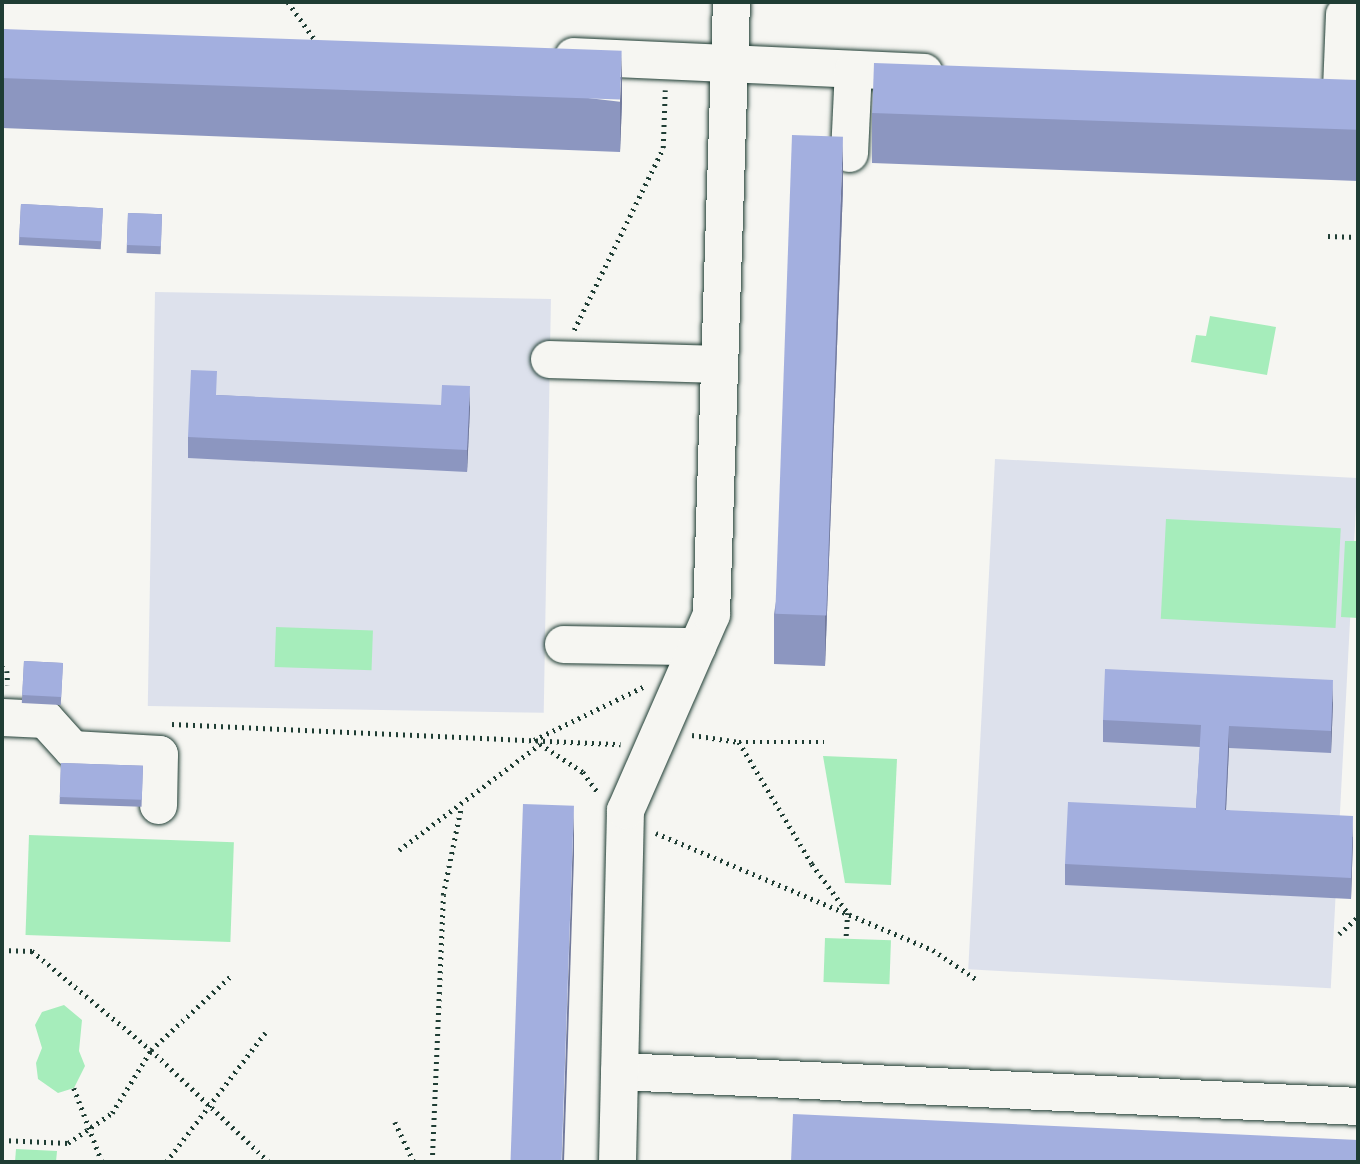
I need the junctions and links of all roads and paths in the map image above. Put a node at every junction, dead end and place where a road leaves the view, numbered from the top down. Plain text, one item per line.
1 (288, 2) edge
2 (731, 2) edge
3 (1345, 15) dead end
4 (320, 45) edge
5 (542, 55) edge
6 (666, 61) junction
7 (729, 64) junction
8 (853, 69) junction
9 (956, 73) edge
10 (1335, 88) edge
11 (849, 153) dead end
12 (1328, 236) dead end
13 (1358, 237) edge
14 (555, 359) joint
15 (719, 364) junction
16 (564, 644) dead end
17 (693, 655) junction
18 (2, 717) edge
19 (156, 724) dead end
20 (657, 738) junction
21 (533, 740) junction
22 (739, 742) junction
23 (824, 742) dead end
24 (540, 744) junction
25 (613, 804) junction
26 (158, 805) dead end
27 (461, 807) junction
28 (399, 850) dead end
29 (848, 913) junction
30 (1358, 917) edge
31 (1339, 934) dead end
32 (846, 939) dead end
33 (2, 950) edge
34 (232, 975) dead end
35 (979, 981) dead end
36 (265, 1033) dead end
37 (151, 1050) junction
38 (619, 1071) junction
39 (74, 1088) dead end
40 (1358, 1106) edge
41 (210, 1109) junction
42 (396, 1122) dead end
43 (89, 1128) junction
44 (2, 1140) edge
45 (102, 1162) edge
46 (166, 1162) edge
47 (269, 1162) edge
48 (414, 1162) edge
49 (432, 1162) edge
50 (617, 1162) edge

1 - 4 path
2 - 7 lane
3 - 10 lane
5 - 6 lane
6 - 7 lane
6 - 14 path
7 - 8 lane
7 - 15 lane
8 - 9 lane
8 - 11 lane
12 - 13 path
14 - 15 lane
15 - 17 lane
16 - 17 lane
17 - 20 lane
17 - 21 path
18 - 26 lane
19 - 21 path
20 - 21 path
20 - 22 path
20 - 25 lane
21 - 24 path
22 - 23 path
22 - 29 path
24 - 25 path
24 - 27 path
25 - 29 path
25 - 38 lane
27 - 28 path
27 - 49 path
29 - 32 path
29 - 35 path
30 - 31 path
33 - 37 path
34 - 37 path
36 - 41 path
37 - 41 path
37 - 43 path
38 - 40 lane
38 - 50 lane
39 - 43 path
41 - 46 path
41 - 47 path
42 - 48 path
43 - 44 path
43 - 45 path

